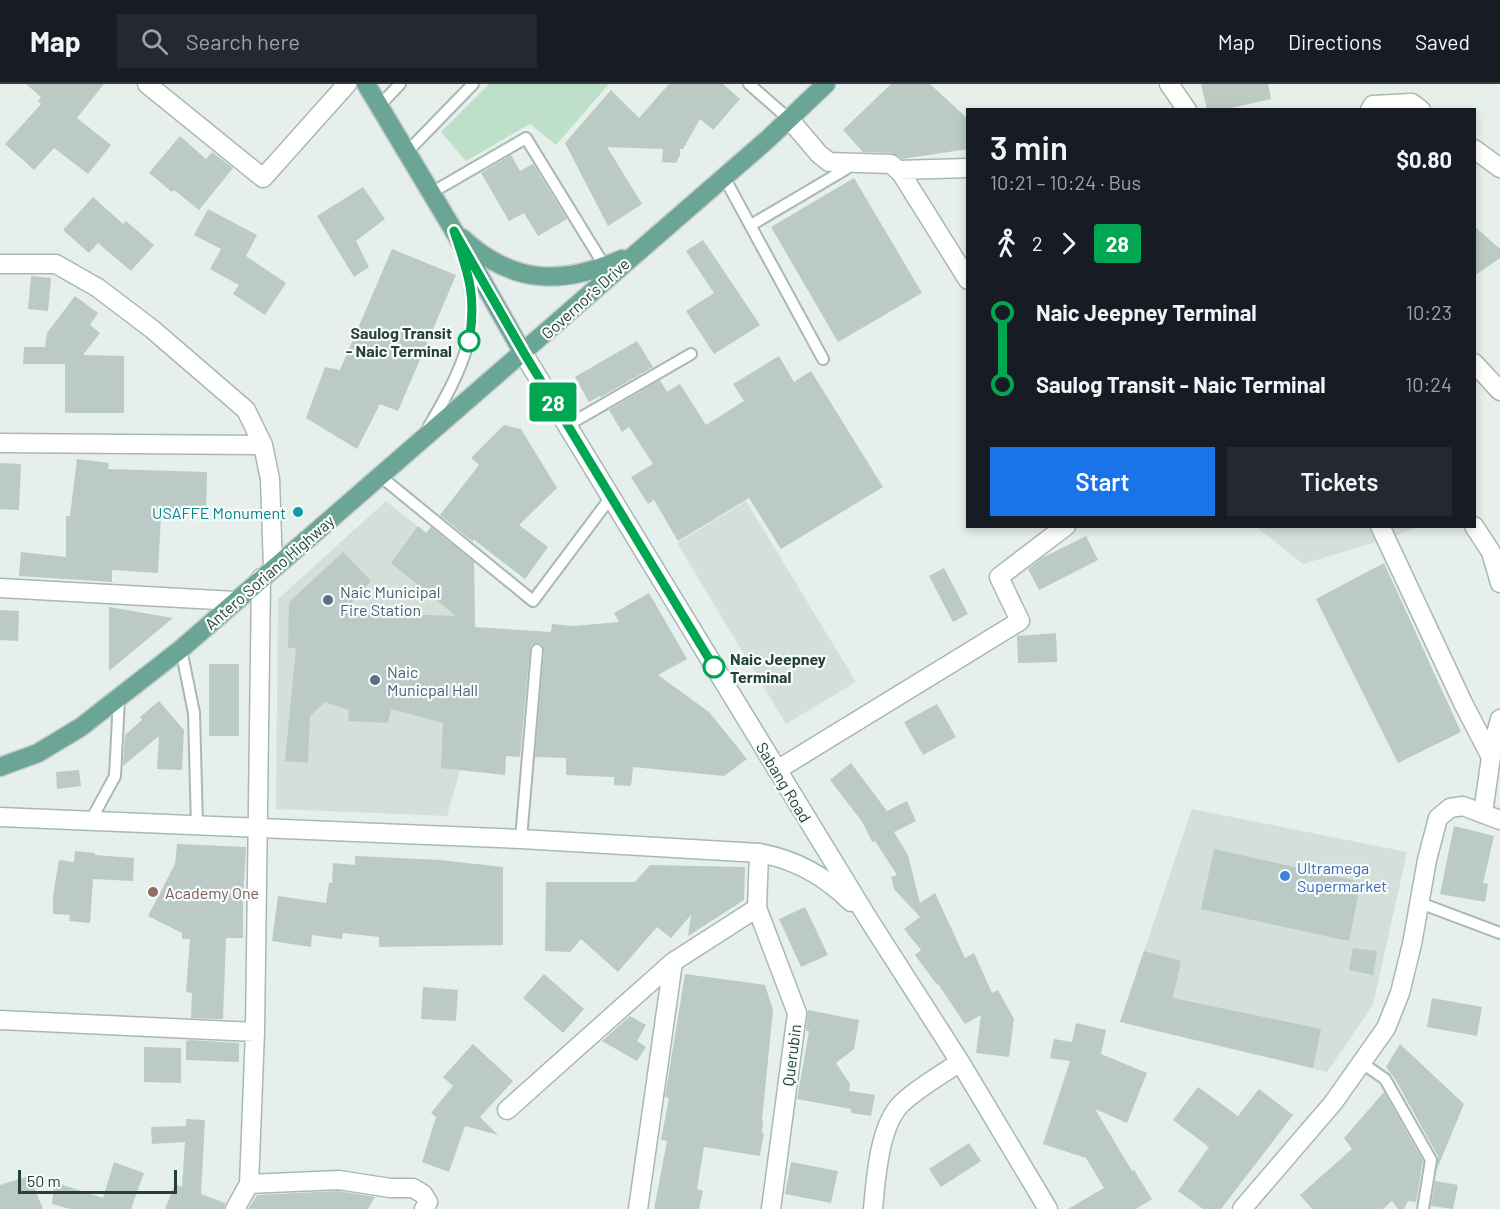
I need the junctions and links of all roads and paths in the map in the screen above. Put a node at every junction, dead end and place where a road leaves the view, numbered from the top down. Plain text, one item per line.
1 (147, 84) edge
2 (347, 84) edge
3 (366, 84) edge
4 (400, 84) edge
5 (473, 84) edge
6 (748, 84) edge
7 (826, 84) edge
8 (1169, 84) edge
9 (380, 105) junction
10 (1186, 108) edge
11 (1371, 108) edge
12 (1418, 108) edge
13 (790, 120) junction
14 (1476, 150) edge
15 (407, 152) junction
16 (966, 168) edge
17 (1500, 168) edge
18 (846, 169) dead end
19 (898, 170) junction
20 (724, 177) junction
21 (431, 194) junction
22 (751, 225) junction
23 (454, 231) junction
24 (0, 264) edge
25 (607, 271) junction
26 (966, 277) edge
27 (524, 353) junction
28 (691, 354) dead end
29 (823, 359) dead end
30 (1476, 365) edge
31 (1500, 391) edge
32 (568, 426) junction
33 (420, 441) junction
34 (0, 443) edge
35 (263, 445) junction
36 (380, 476) junction
37 (611, 497) junction
38 (1063, 528) edge
39 (1381, 528) edge
40 (1475, 528) edge
41 (267, 573) junction
42 (1500, 583) edge
43 (0, 588) edge
44 (235, 601) junction
45 (181, 649) junction
46 (537, 650) dead end
47 (119, 699) junction
48 (1500, 719) edge
49 (1491, 756) junction
50 (0, 768) edge
51 (777, 771) junction
52 (1483, 813) junction
53 (0, 817) edge
54 (1500, 820) edge
55 (90, 822) junction
56 (197, 826) junction
57 (258, 828) junction
58 (521, 839) junction
59 (759, 853) junction
60 (1420, 903) junction
61 (757, 908) junction
62 (869, 920) junction
63 (1500, 933) edge
64 (673, 962) junction
65 (0, 1020) edge
66 (255, 1032) junction
67 (960, 1062) junction
68 (1362, 1063) junction
69 (507, 1110) dead end
70 (249, 1184) junction
71 (235, 1209) edge
72 (424, 1209) edge
73 (638, 1209) edge
74 (771, 1209) edge
75 (873, 1209) edge
76 (1048, 1209) edge
77 (1242, 1209) edge
78 (1423, 1209) edge

1 - 2 street
3 - 9 main road, Governor's Drive
4 - 9 lane
5 - 15 lane
6 - 13 lane
7 - 13 main road, Governor's Drive
8 - 10 street
9 - 15 main road, Governor's Drive
11 - 12 street
13 - 19 street
13 - 20 main road, Governor's Drive
14 - 17 street
15 - 21 main road, Governor's Drive
16 - 19 street
18 - 22 lane
19 - 26 street
20 - 22 lane
20 - 25 main road, Governor's Drive
21 - 23 main road, Governor's Drive
21 - 25 lane
22 - 29 lane
23 - 25 main road
23 - 27 main road, Governor's Drive
23 - 33 lane
24 - 35 street
25 - 27 main road, Governor's Drive
27 - 32 street, Sabang Road
27 - 33 main road, Antero Soriano Highway
28 - 32 lane
30 - 31 street
32 - 37 street, Sabang Road
33 - 36 main road, Antero Soriano Highway
34 - 35 street
35 - 41 street
36 - 37 lane
36 - 41 main road, Antero Soriano Highway
37 - 51 street, Sabang Road
38 - 51 street
39 - 49 street
40 - 42 street
41 - 44 main road, Antero Soriano Highway
41 - 57 street
43 - 44 street
44 - 45 main road, Antero Soriano Highway
45 - 47 main road, Antero Soriano Highway
45 - 56 lane
46 - 58 lane
47 - 50 main road, Antero Soriano Highway
47 - 55 lane
48 - 49 street
49 - 52 street
51 - 62 street, Sabang Road
52 - 54 street
52 - 60 street
53 - 55 street
55 - 56 street
56 - 57 street
57 - 58 street
57 - 66 street
58 - 59 street
59 - 61 street
59 - 62 street
60 - 63 lane
60 - 68 street
61 - 64 street
61 - 74 street, Querubin
62 - 67 street, Sabang Road
64 - 69 street
64 - 73 street
65 - 66 street
66 - 70 street
67 - 75 street
67 - 76 street, Sabang Road
68 - 77 street
68 - 78 lane
70 - 71 street
70 - 72 street

